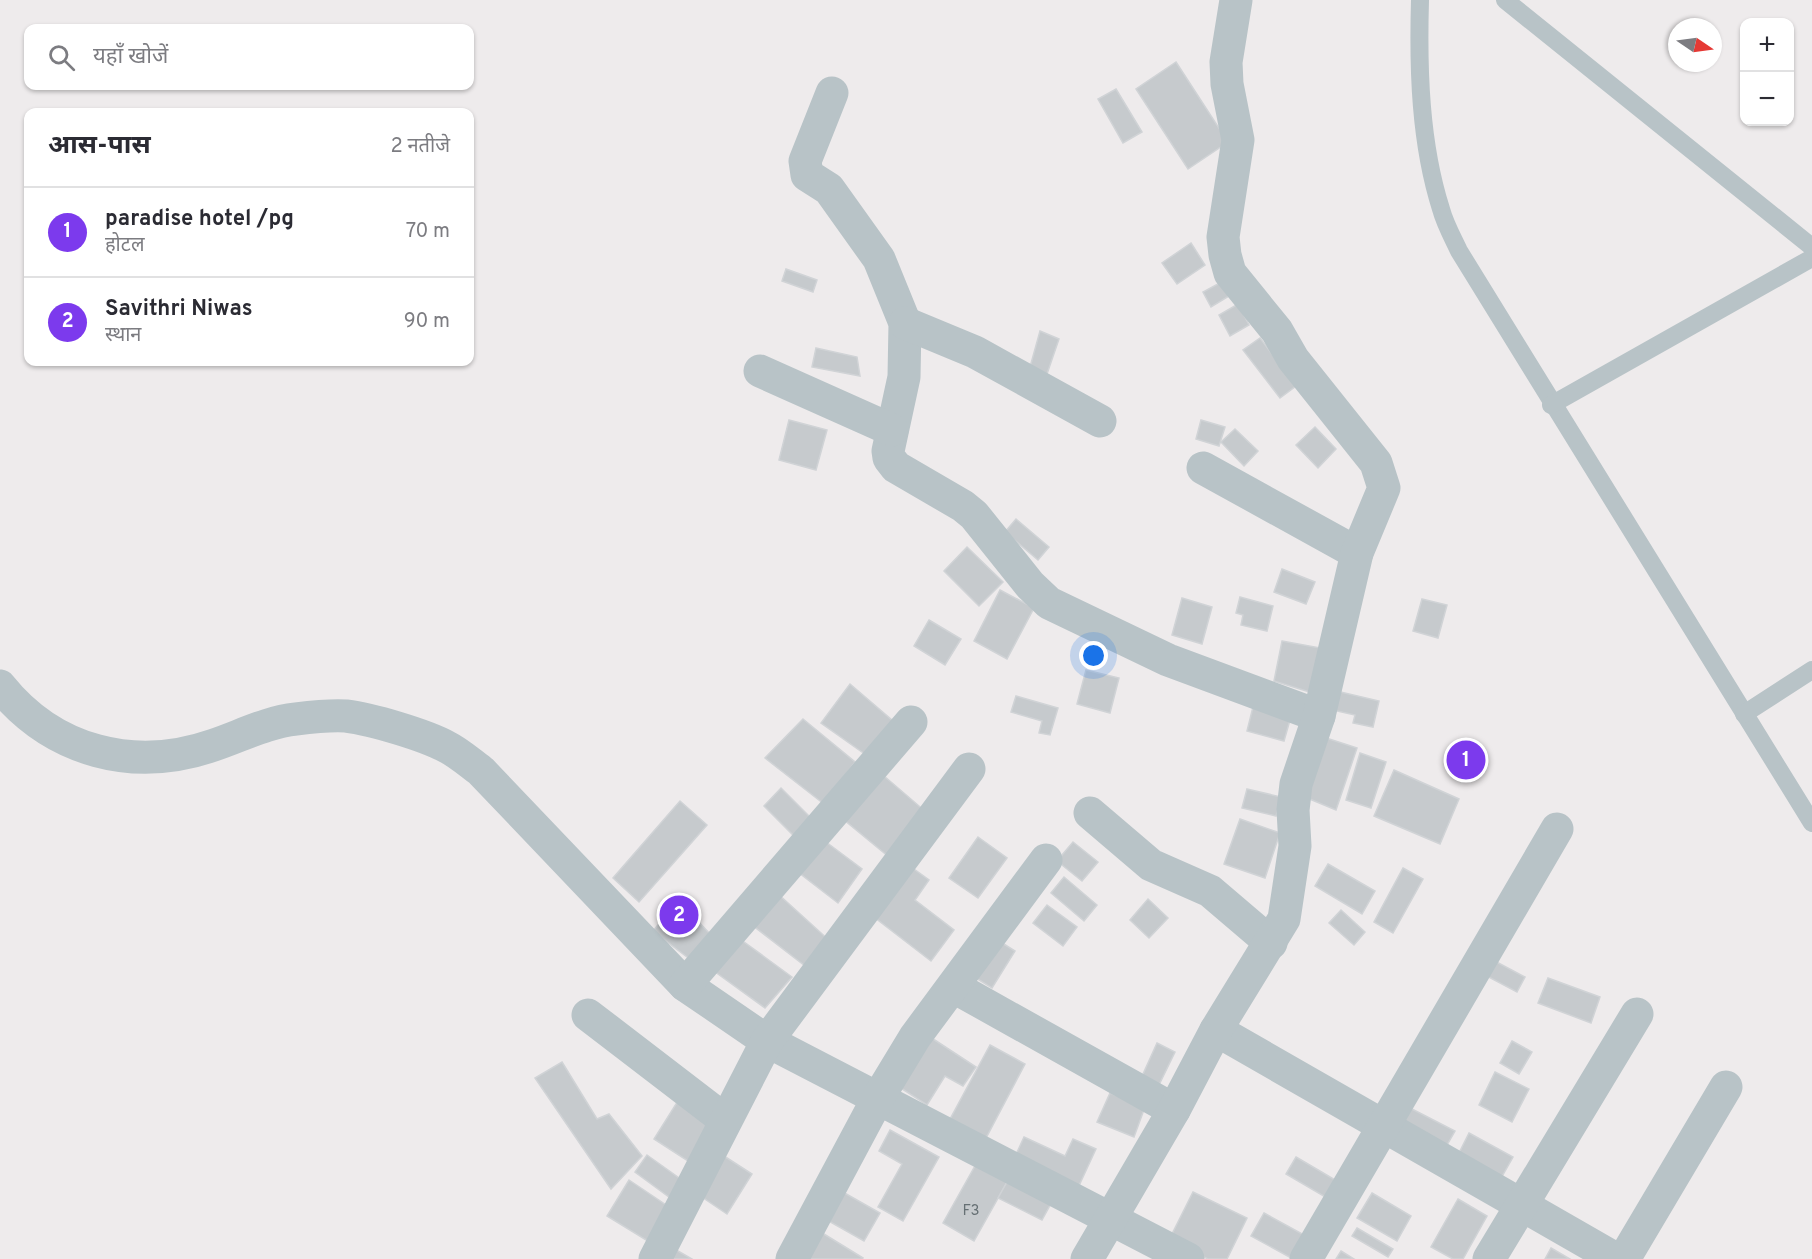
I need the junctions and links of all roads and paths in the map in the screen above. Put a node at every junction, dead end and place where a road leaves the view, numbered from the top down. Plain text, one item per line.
1 (1236, 0) edge
2 (1420, 0) edge
3 (1505, 0) edge
4 (832, 93) dead end
5 (1812, 247) edge
6 (1812, 258) edge
7 (905, 322) junction
8 (760, 371) dead end
9 (1551, 405) junction
10 (1100, 421) dead end
11 (892, 430) junction
12 (1203, 468) dead end
13 (1357, 553) junction
14 (1812, 670) edge
15 (0, 686) edge
16 (1744, 714) junction
17 (1318, 716) junction
18 (910, 722) dead end
19 (969, 769) dead end
20 (1090, 813) dead end
21 (1812, 823) edge
22 (1557, 829) dead end
23 (1046, 860) dead end
24 (1270, 943) junction
25 (685, 985) junction
26 (954, 987) junction
27 (1637, 1014) dead end
28 (588, 1015) dead end
29 (1216, 1030) junction
30 (767, 1041) junction
31 (1726, 1087) dead end
32 (878, 1098) junction
33 (1174, 1110) junction
34 (725, 1120) junction
35 (1382, 1125) junction
36 (1522, 1205) junction
37 (1112, 1220) junction
38 (655, 1259) edge
39 (792, 1259) edge
40 (1087, 1259) edge
41 (1188, 1259) edge
42 (1306, 1259) edge
43 (1489, 1259) edge
44 (1616, 1259) edge
45 (1624, 1259) edge

1 - 13 street
2 - 9 lane
3 - 5 lane
4 - 7 street
6 - 9 lane
7 - 10 street
7 - 11 street
8 - 11 street
9 - 16 lane
11 - 17 street
12 - 13 street
13 - 17 street
14 - 16 lane
15 - 25 street
16 - 21 lane
17 - 24 street
18 - 25 street
19 - 30 street
20 - 24 street
22 - 35 street
23 - 26 street
24 - 29 street
25 - 30 street
26 - 32 street
26 - 33 street
27 - 36 street
28 - 34 street
29 - 33 street
29 - 35 street
30 - 32 street
30 - 34 street
31 - 45 street
32 - 37 street
32 - 39 street
33 - 37 street
34 - 38 street
35 - 36 street
35 - 42 street
36 - 43 street
36 - 44 street
37 - 40 street
37 - 41 street

